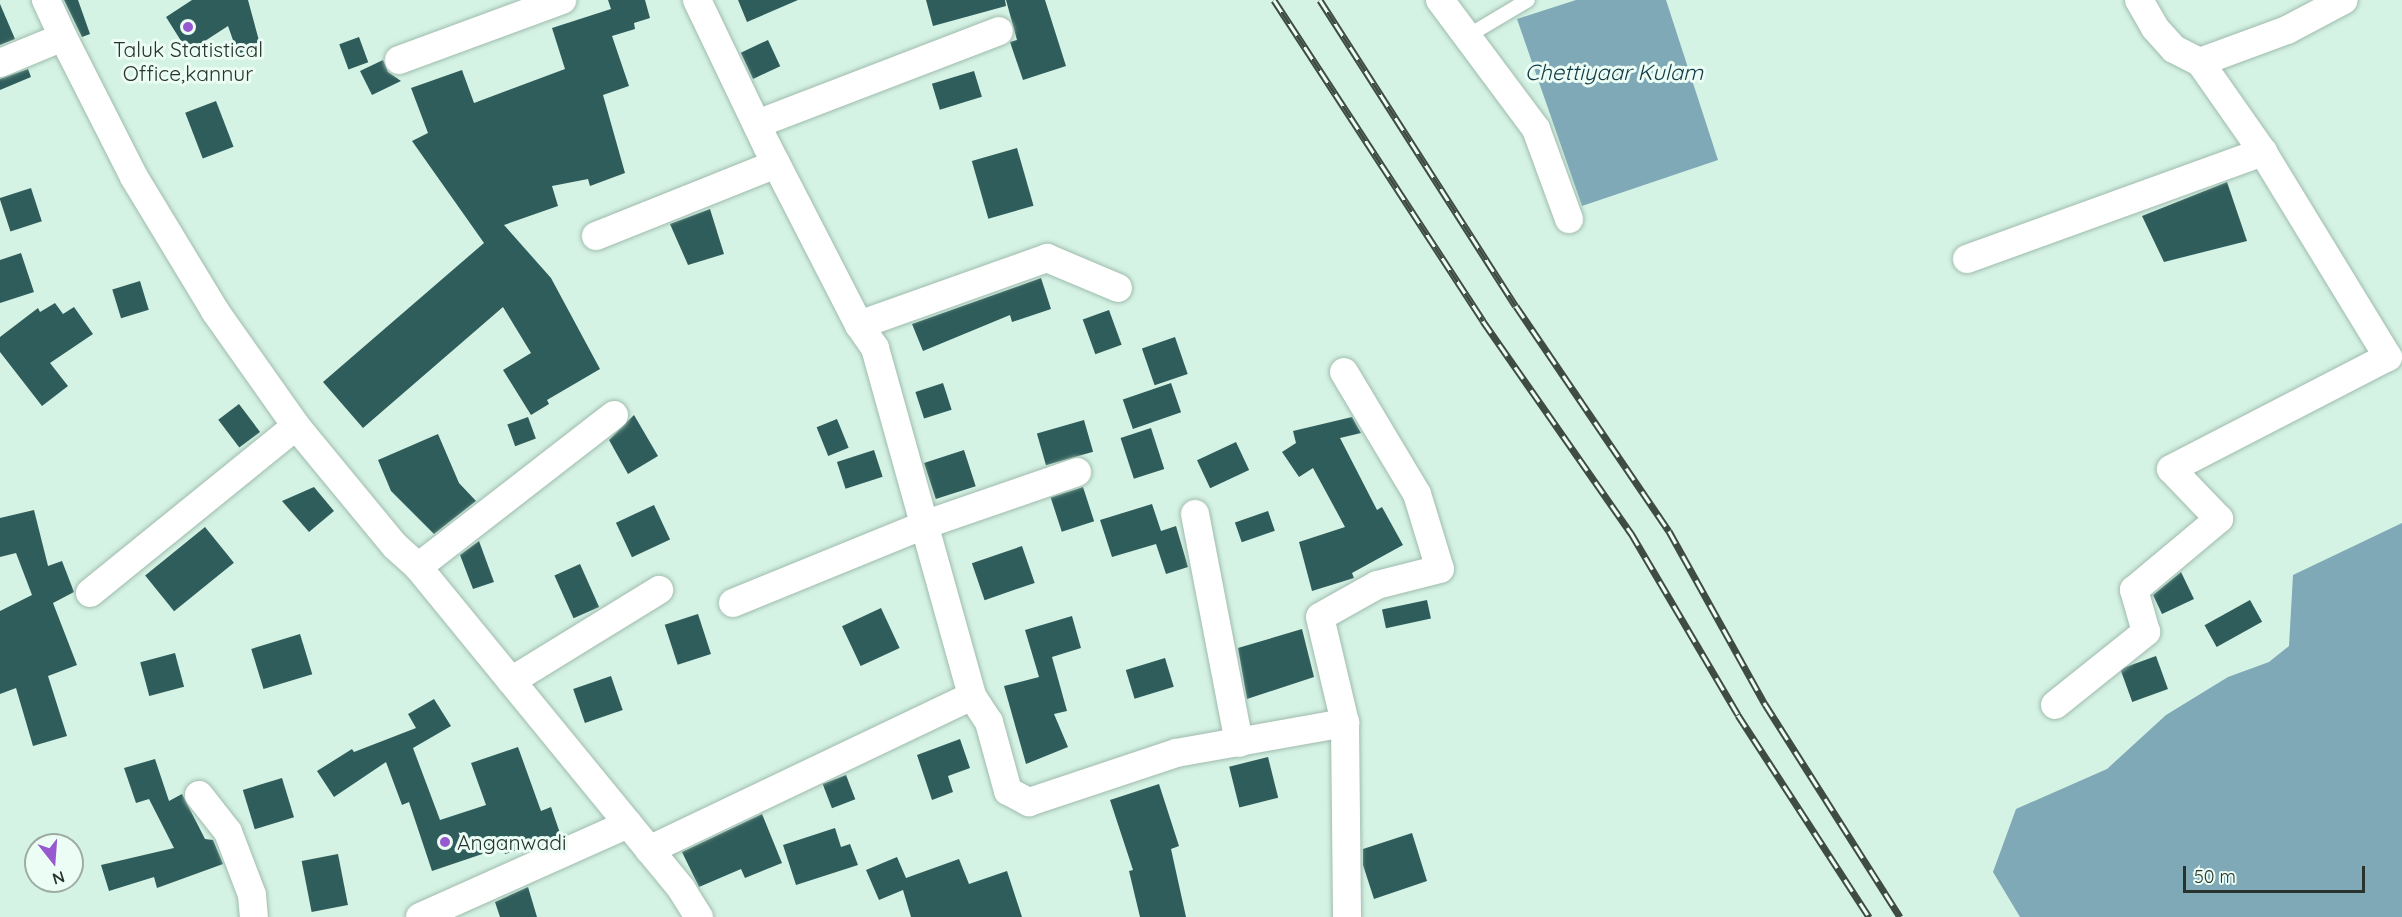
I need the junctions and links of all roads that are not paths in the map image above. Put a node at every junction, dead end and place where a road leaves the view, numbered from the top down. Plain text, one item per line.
1 (46, 0) edge
2 (562, 0) edge
3 (698, 0) edge
4 (1440, 0) edge
5 (1528, 0) edge
6 (2139, 0) edge
7 (2344, 0) edge
8 (999, 31) dead end
9 (63, 37) junction
10 (1466, 38) junction
11 (399, 60) dead end
12 (2200, 62) junction
13 (0, 63) edge
14 (757, 124) junction
15 (2263, 152) junction
16 (776, 164) junction
17 (1569, 219) dead end
18 (596, 236) dead end
19 (1967, 259) dead end
20 (1118, 288) dead end
21 (859, 325) junction
22 (1344, 372) dead end
23 (614, 414) dead end
24 (296, 426) junction
25 (1077, 472) dead end
26 (1195, 514) dead end
27 (924, 525) junction
28 (418, 567) junction
29 (659, 590) dead end
30 (90, 593) dead end
31 (732, 603) dead end
32 (511, 681) junction
33 (972, 696) junction
34 (2055, 705) dead end
35 (1345, 723) junction
36 (1239, 743) junction
37 (199, 795) dead end
38 (628, 824) junction
39 (649, 850) junction
40 (255, 917) edge
41 (420, 917) edge
42 (699, 917) edge
43 (1347, 917) edge

1 - 9 street
2 - 11 street
3 - 14 street
4 - 10 street
5 - 10 lane
6 - 12 street
7 - 12 street
8 - 14 street
9 - 13 street
9 - 24 street
10 - 17 street
12 - 15 street
14 - 16 street
15 - 19 street
15 - 34 street
16 - 18 street
16 - 21 street
20 - 21 street
21 - 27 street
22 - 35 street
23 - 28 street
24 - 28 street
24 - 30 street
25 - 27 street
26 - 36 street
27 - 31 street
27 - 33 street
28 - 32 street
29 - 32 street
32 - 38 street
33 - 36 street
33 - 39 street
35 - 36 street
35 - 43 street
37 - 40 street
38 - 39 street
38 - 41 street
39 - 42 street

